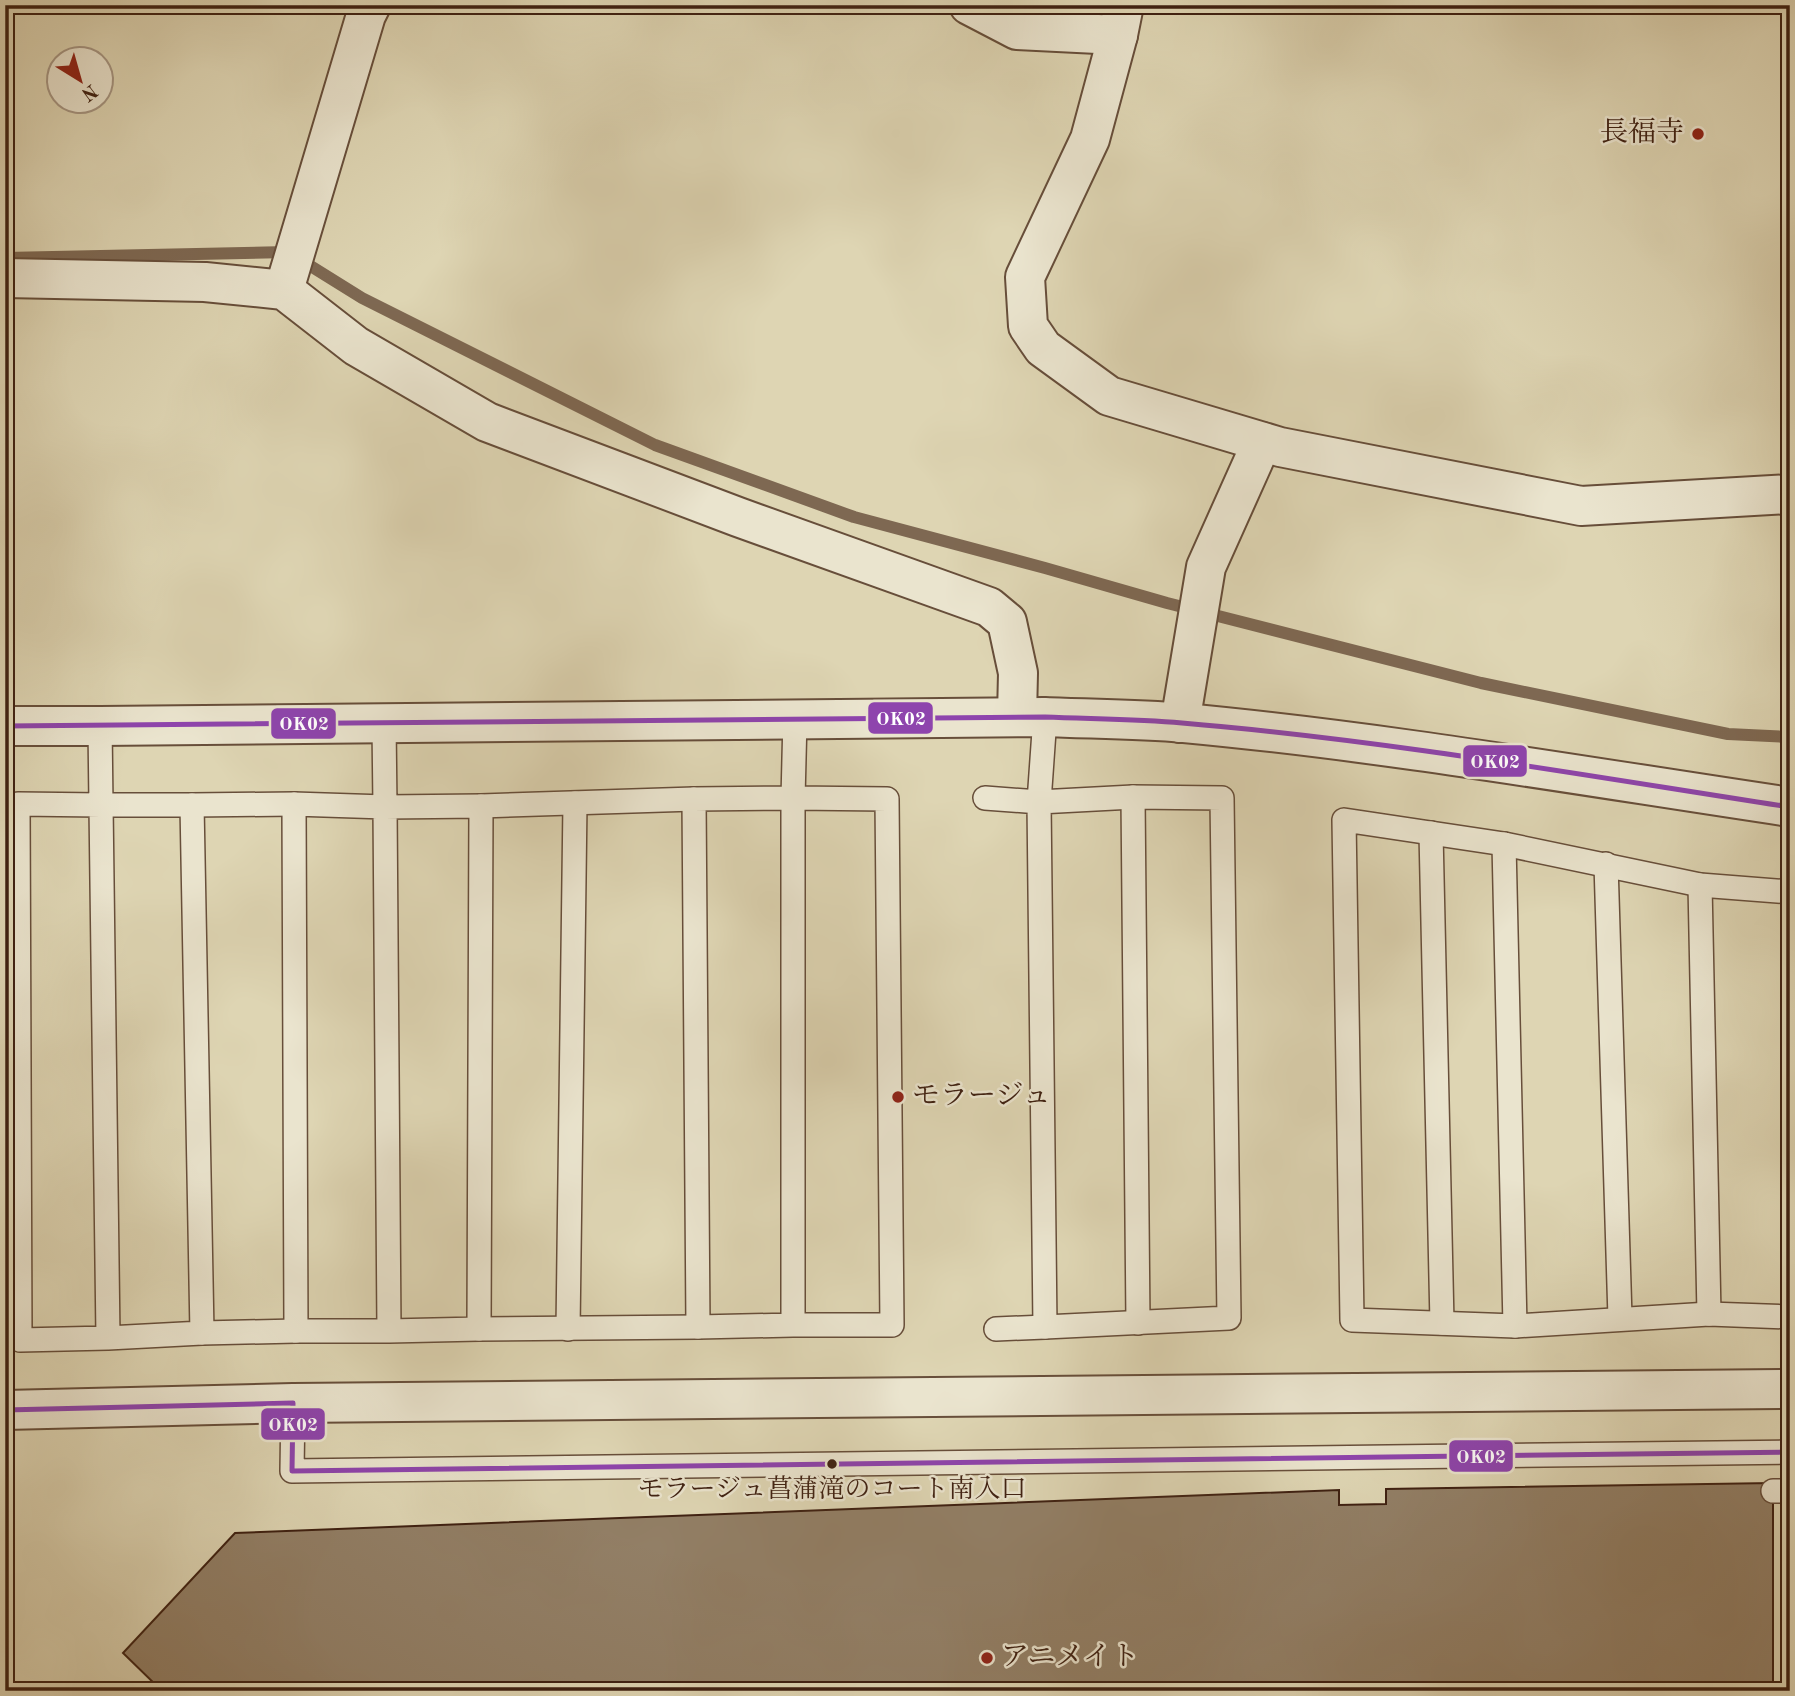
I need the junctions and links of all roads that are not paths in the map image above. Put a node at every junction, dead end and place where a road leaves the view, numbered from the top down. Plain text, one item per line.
1 (371, 5) edge
2 (969, 5) edge
3 (1121, 20) edge
4 (5, 278) edge
5 (284, 290) junction
6 (1262, 442) junction
7 (1790, 494) edge
8 (1031, 716) junction
9 (795, 719) junction
10 (1180, 723) junction
11 (384, 724) junction
12 (5, 726) edge
13 (100, 726) junction
14 (1133, 797) junction
15 (793, 798) junction
16 (985, 798) dead end
17 (694, 799) junction
18 (1038, 802) junction
19 (575, 803) junction
20 (192, 804) junction
21 (294, 804) junction
22 (101, 805) junction
23 (481, 806) junction
24 (385, 807) junction
25 (1790, 807) edge
26 (1431, 833) junction
27 (1504, 845) junction
28 (1606, 864) junction
29 (1700, 884) junction
30 (1790, 892) edge
31 (1709, 1314) junction
32 (1790, 1317) edge
33 (1620, 1318) junction
34 (1138, 1323) junction
35 (1442, 1323) junction
36 (793, 1325) junction
37 (1515, 1326) junction
38 (698, 1327) junction
39 (1045, 1327) junction
40 (479, 1329) junction
41 (568, 1329) junction
42 (996, 1329) dead end
43 (296, 1331) junction
44 (389, 1331) junction
45 (202, 1333) junction
46 (108, 1338) junction
47 (1790, 1389) edge
48 (293, 1404) junction
49 (5, 1409) edge
50 (1790, 1452) edge

1 - 5 street
2 - 3 street
3 - 6 street
4 - 5 street
5 - 8 street
6 - 7 street
6 - 10 street
8 - 9 street
8 - 10 street
8 - 18 lane
9 - 11 street
9 - 15 lane
10 - 25 street
11 - 13 street
11 - 24 lane
12 - 13 street
13 - 22 lane
14 - 18 lane
14 - 34 lane
14 - 34 lane
15 - 17 lane
15 - 36 lane
15 - 36 lane
16 - 18 lane
17 - 19 lane
17 - 38 lane
18 - 39 lane
19 - 23 lane
19 - 41 lane
20 - 21 lane
20 - 22 lane
20 - 45 lane
21 - 24 lane
21 - 43 lane
22 - 46 lane
22 - 46 lane
23 - 24 lane
23 - 40 lane
24 - 44 lane
26 - 27 lane
26 - 35 lane
26 - 35 lane
27 - 28 lane
27 - 37 lane
28 - 29 lane
28 - 33 lane
29 - 30 lane
29 - 31 lane
31 - 32 lane
31 - 33 lane
33 - 37 lane
34 - 39 lane
35 - 37 lane
36 - 38 lane
38 - 41 lane
39 - 42 lane
40 - 41 lane
40 - 44 lane
43 - 44 lane
43 - 45 lane
45 - 46 lane
47 - 48 street
48 - 49 street
48 - 50 lane

